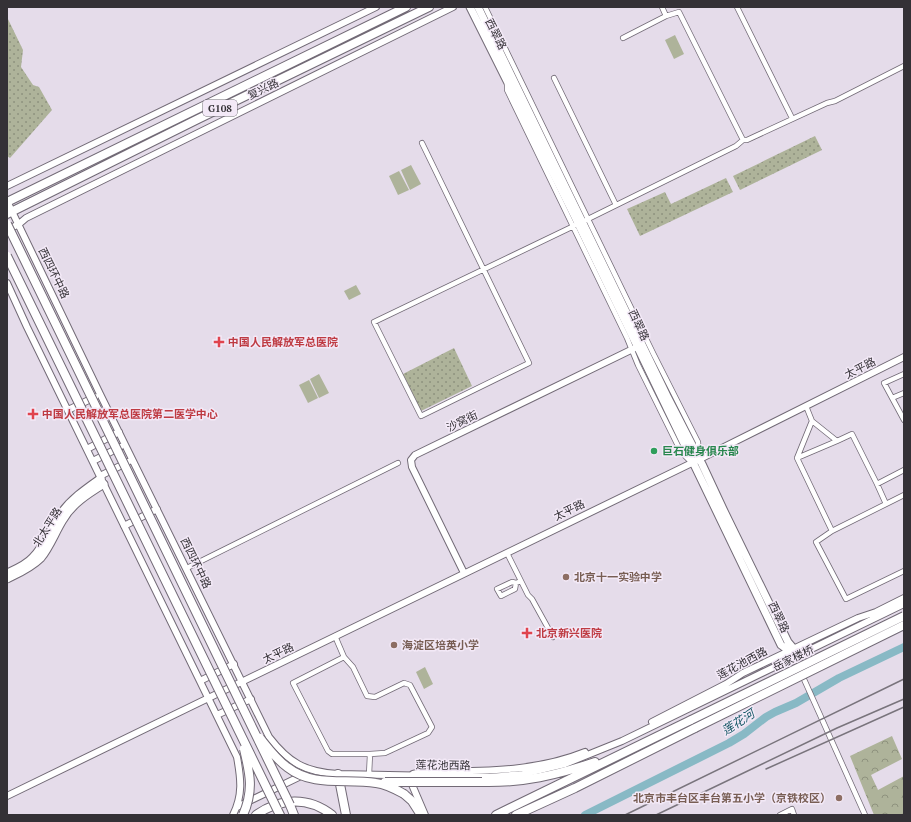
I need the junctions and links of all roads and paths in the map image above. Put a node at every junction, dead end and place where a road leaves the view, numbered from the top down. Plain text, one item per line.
1 (376, 7) edge
2 (406, 7) edge
3 (429, 7) edge
4 (453, 7) edge
5 (470, 7) edge
6 (478, 7) edge
7 (485, 7) edge
8 (662, 7) edge
9 (737, 7) edge
10 (666, 16) junction
11 (623, 38) dead end
12 (904, 66) edge
13 (554, 78) dead end
14 (792, 118) junction
15 (743, 140) junction
16 (422, 143) dead end
17 (7, 186) edge
18 (7, 201) edge
19 (616, 205) junction
20 (10, 213) edge
21 (580, 223) junction
22 (7, 224) edge
23 (19, 224) junction
24 (7, 230) edge
25 (7, 256) edge
26 (484, 269) junction
27 (7, 283) edge
28 (634, 348) junction
29 (904, 357) edge
30 (904, 374) edge
31 (904, 393) edge
32 (100, 394) junction
33 (892, 398) junction
34 (806, 406) junction
35 (68, 410) junction
36 (904, 420) edge
37 (812, 421) junction
38 (119, 432) junction
39 (837, 440) junction
40 (125, 445) junction
41 (87, 449) junction
42 (797, 458) junction
43 (700, 459) junction
44 (133, 460) junction
45 (93, 461) junction
46 (692, 462) junction
47 (398, 463) dead end
48 (904, 470) edge
49 (102, 479) junction
50 (877, 484) junction
51 (904, 495) edge
52 (886, 504) junction
53 (157, 509) junction
54 (124, 526) junction
55 (832, 531) junction
56 (507, 553) junction
57 (187, 568) junction
58 (904, 571) edge
59 (7, 573) edge
60 (464, 573) junction
61 (7, 579) edge
62 (904, 598) edge
63 (904, 604) edge
64 (904, 616) edge
65 (904, 624) edge
66 (335, 636) junction
67 (554, 637) dead end
68 (791, 650) junction
69 (344, 656) junction
70 (794, 657) junction
71 (234, 664) junction
72 (200, 681) junction
73 (243, 681) junction
74 (208, 698) junction
75 (251, 698) junction
76 (217, 715) junction
77 (251, 727) junction
78 (240, 733) junction
79 (626, 752) junction
80 (370, 754) junction
81 (312, 771) junction
82 (338, 774) junction
83 (369, 775) junction
84 (408, 776) junction
85 (375, 782) junction
86 (575, 788) junction
87 (7, 796) edge
88 (237, 807) junction
89 (279, 812) edge
90 (233, 815) edge
91 (243, 815) edge
92 (256, 815) edge
93 (294, 815) edge
94 (332, 815) edge
95 (346, 815) edge
96 (421, 815) edge
97 (425, 815) edge
98 (496, 815) edge
99 (516, 815) edge
100 (529, 815) edge
101 (780, 815) edge
102 (794, 815) edge
103 (865, 815) edge

1 - 17 street
2 - 18 highway, 复兴路 / G108
3 - 20 highway, 复兴路 / G108
4 - 23 street, 复兴路
5 - 21 main road, 西翠路
6 - 21 main road, 西翠路
7 - 21 street
8 - 10 street
9 - 14 street
10 - 11 street
10 - 15 street
12 - 14 street
13 - 19 street
14 - 15 street
15 - 19 street
16 - 26 street
18 - 20 street
19 - 21 street
20 - 23 street, 西四环中路
21 - 26 street
21 - 28 main road, 西翠路
21 - 43 main road, 西翠路
22 - 77 highway, 西四环中路, bridge
23 - 24 street, 复兴路
23 - 32 street, 西四环中路
25 - 78 highway, bridge
26 - 26 street
27 - 35 street
28 - 46 main road, 西翠路
28 - 60 street, 沙窝街
29 - 34 street, 太平路
30 - 33 street
31 - 33 street
32 - 35 street
32 - 38 street, 西四环中路
33 - 36 street
34 - 37 street
34 - 43 street, 太平路
35 - 41 street
37 - 39 street
37 - 42 street
38 - 40 street, 西四环中路
38 - 41 street
39 - 42 street
39 - 50 street
40 - 44 street, 西四环中路
40 - 45 street
41 - 45 street
42 - 55 street
43 - 46 street, 太平路
43 - 68 main road, 西翠路
44 - 49 street
44 - 53 street, 西四环中路
45 - 49 street
46 - 56 street, 太平路
46 - 68 main road, 西翠路
47 - 57 street
48 - 50 street
49 - 54 street
49 - 59 main road, 北太平路
49 - 61 main road, 北太平路
50 - 52 street
51 - 52 street
52 - 55 street
53 - 54 street
53 - 57 street, 西四环中路
54 - 72 street
55 - 58 street
56 - 60 street, 太平路
56 - 67 street
57 - 71 street, 西四环中路
60 - 66 street, 太平路
62 - 68 street, 莲花池西路
63 - 70 street, 莲花池西路
64 - 79 highway, 岳家楼桥, bridge
65 - 86 highway, 岳家楼桥, bridge
66 - 69 street
66 - 73 street, 太平路
68 - 70 street
68 - 84 street, 莲花池西路
69 - 80 street
69 - 80 street
70 - 84 street, 莲花池西路
70 - 103 street
71 - 72 street
71 - 73 street, 西四环中路
72 - 74 street
73 - 74 street, 太平路
73 - 75 street, 西四环中路
74 - 76 street
74 - 87 street
75 - 76 street
75 - 81 street, 西四环中路
76 - 88 street
77 - 85 highway, bridge
77 - 93 highway, 西四环中路, bridge
78 - 89 highway, bridge
78 - 91 highway, bridge
79 - 85 highway, bridge
79 - 98 highway
80 - 83 street
81 - 82 street, 西四环中路
81 - 88 street
82 - 83 street, 西四环中路
82 - 95 highway
83 - 84 street, 西四环中路
84 - 97 street
85 - 96 highway, bridge
86 - 99 highway
86 - 100 highway
88 - 90 street
92 - 94 highway
101 - 102 street

